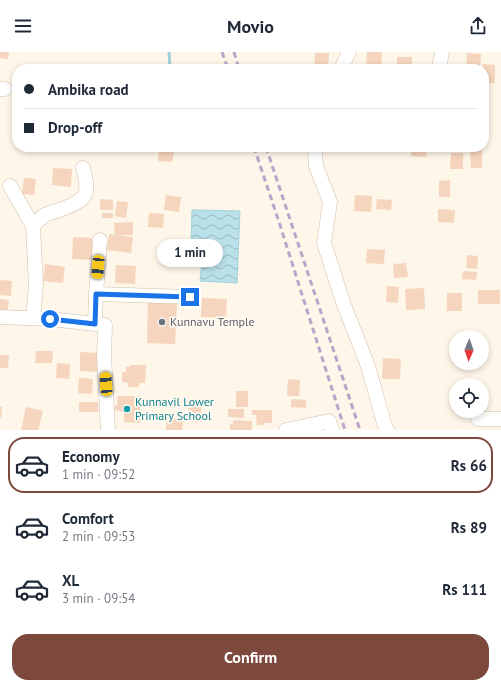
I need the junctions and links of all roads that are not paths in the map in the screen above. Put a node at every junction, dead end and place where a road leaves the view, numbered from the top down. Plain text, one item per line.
1 (349, 52) edge
2 (442, 52) edge
3 (343, 64) edge
4 (440, 64) edge
5 (315, 152) edge
6 (83, 168) dead end
7 (10, 186) dead end
8 (33, 226) junction
9 (100, 240) dead end
10 (96, 294) junction
11 (190, 297) dead end
12 (0, 317) edge
13 (33, 318) junction
14 (95, 324) junction
15 (478, 419) dead end
16 (501, 419) edge
17 (108, 430) edge
18 (286, 430) edge
19 (332, 430) edge
20 (387, 430) edge

1 - 3 street
2 - 4 street
5 - 20 street
6 - 8 street
7 - 8 street
8 - 13 street
9 - 10 street
10 - 11 street
10 - 14 street
12 - 13 street
13 - 14 street
14 - 17 street
15 - 16 street
18 - 19 street

